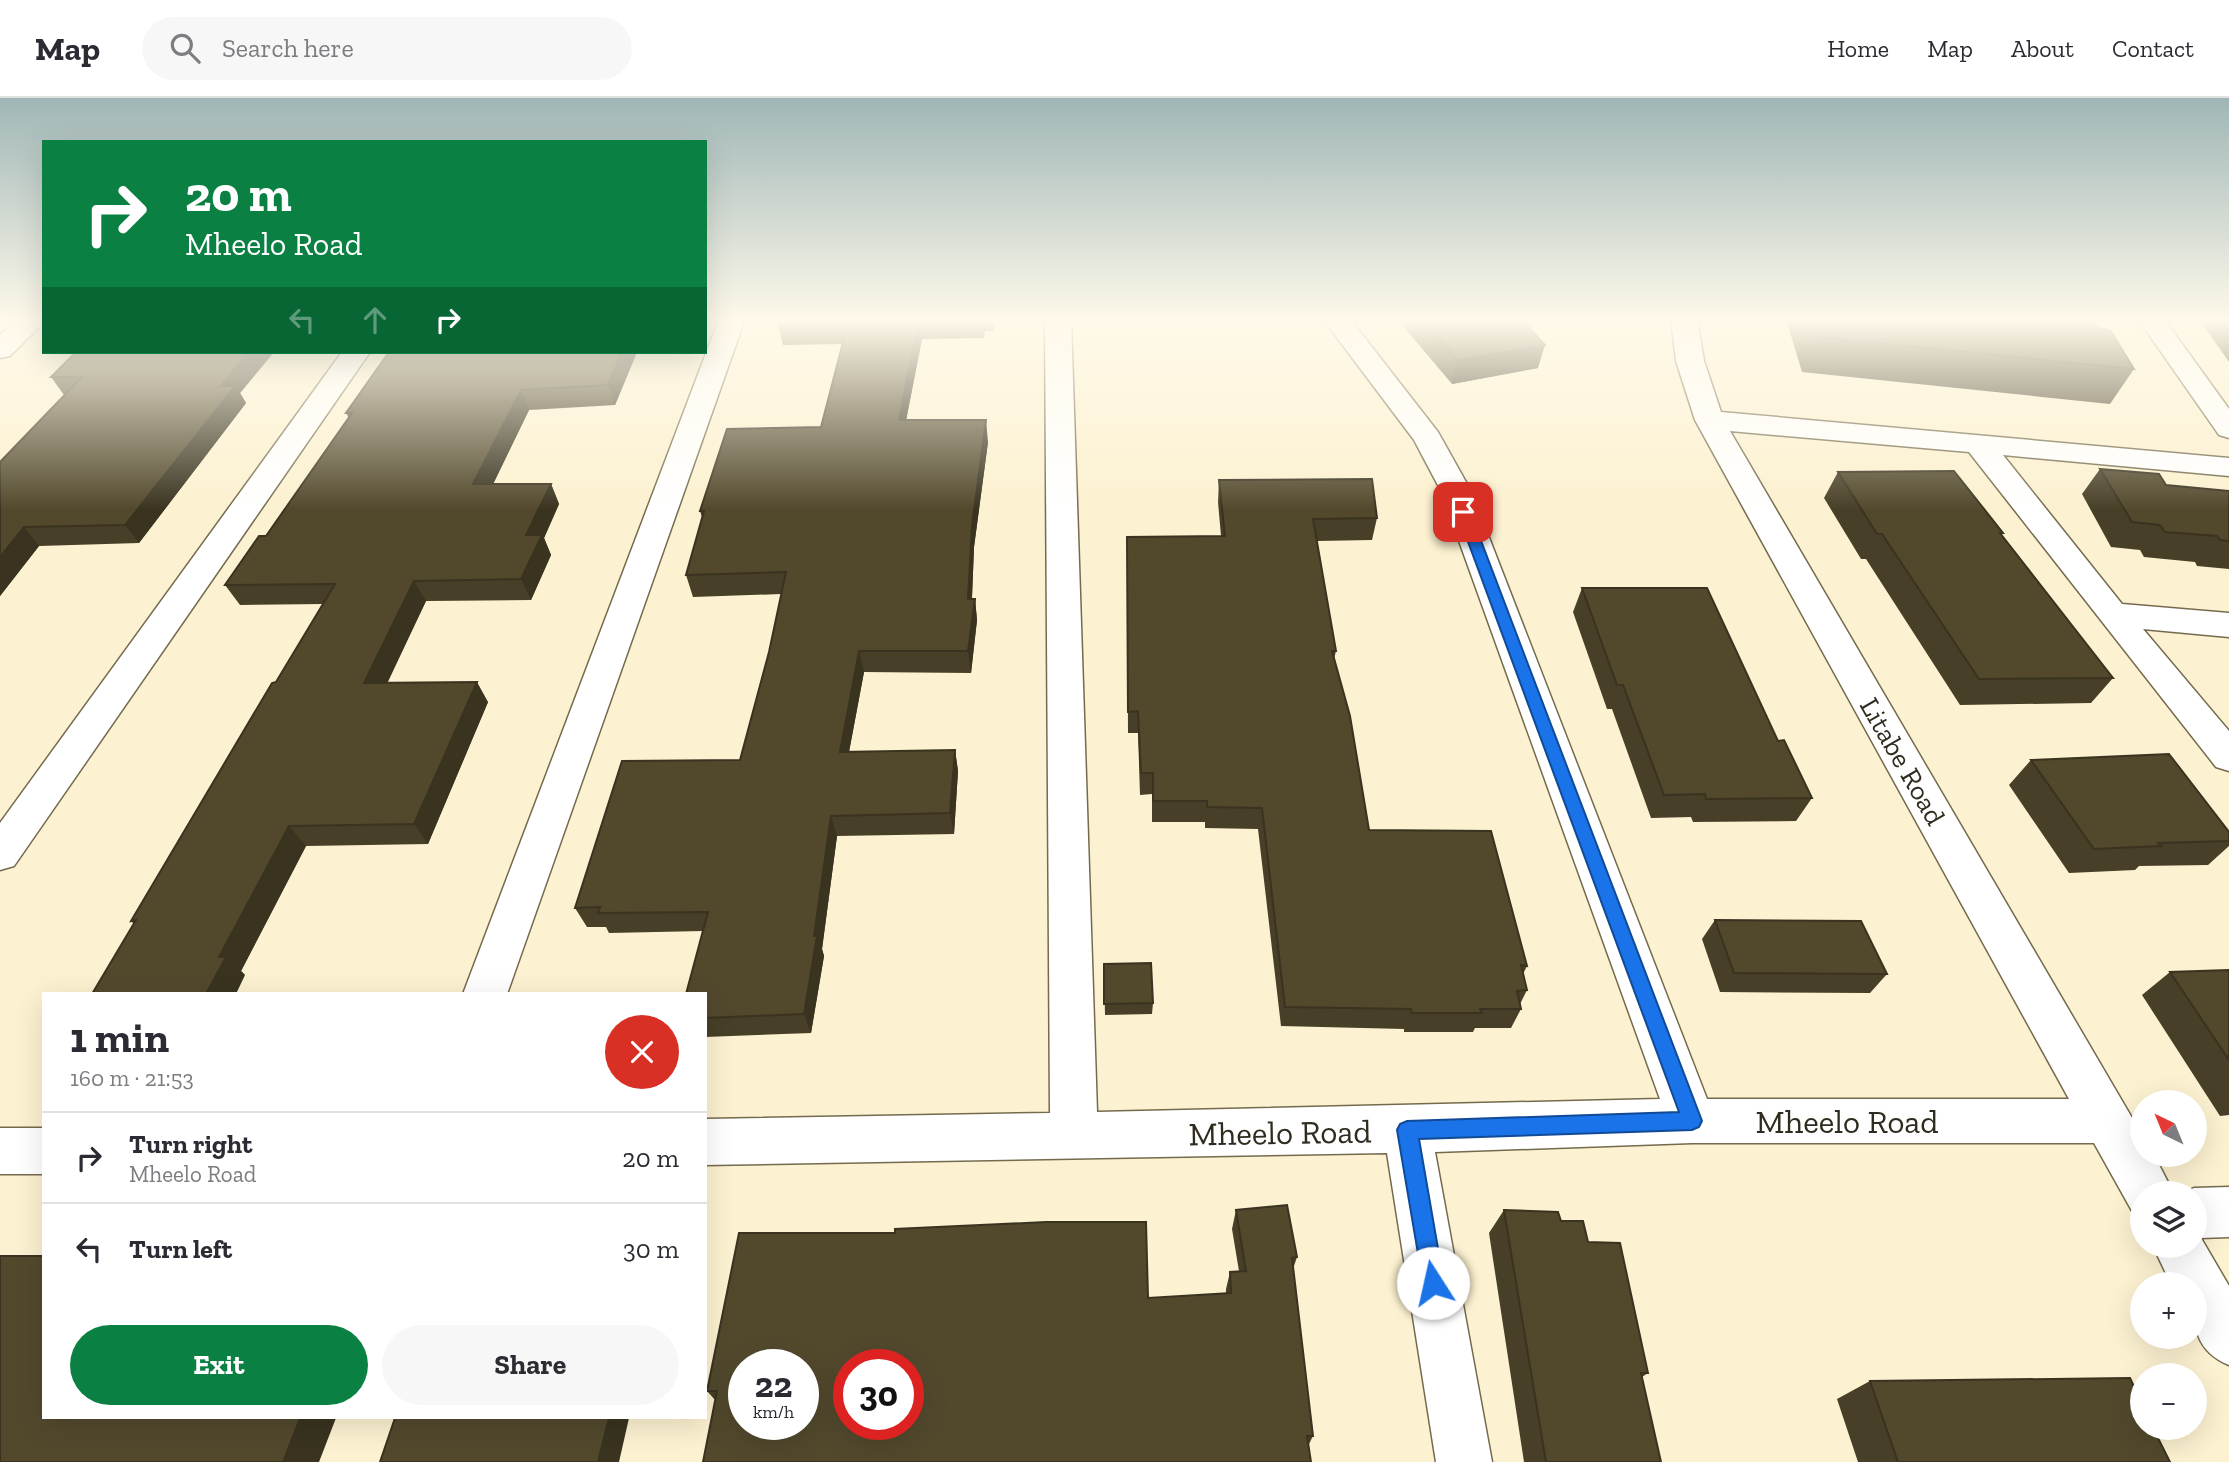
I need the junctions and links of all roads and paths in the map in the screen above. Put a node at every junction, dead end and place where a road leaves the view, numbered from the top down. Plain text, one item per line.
1 (334, 383) edge
2 (709, 383) edge
3 (1059, 383) edge
4 (1385, 383) edge
5 (1697, 383) edge
6 (2196, 383) edge
7 (1709, 421) junction
8 (2229, 429) edge
9 (1978, 444) junction
10 (2229, 467) edge
11 (2112, 615) junction
12 (2229, 625) edge
13 (2229, 757) edge
14 (0, 854) edge
15 (486, 992) edge
16 (1692, 1121) junction
17 (2107, 1121) junction
18 (1407, 1130) junction
19 (1074, 1134) junction
20 (707, 1142) edge
21 (0, 1151) edge
22 (42, 1151) edge
23 (2142, 1181) edge
24 (2229, 1212) edge
25 (2207, 1213) edge
26 (2185, 1258) edge
27 (2229, 1338) edge
28 (1464, 1462) edge

1 - 14 street
2 - 15 street
3 - 19 street
4 - 16 street
5 - 7 street, Litabe Road
6 - 8 street
7 - 9 street
7 - 17 street, Litabe Road
9 - 10 street
9 - 11 street
11 - 12 street
11 - 13 street
16 - 17 street, Mheelo Road
16 - 18 street, Mheelo Road
17 - 23 street, Litabe Road
18 - 19 street, Mheelo Road
18 - 28 street
19 - 20 street, Mheelo Road
21 - 22 street
24 - 25 street
26 - 27 street

